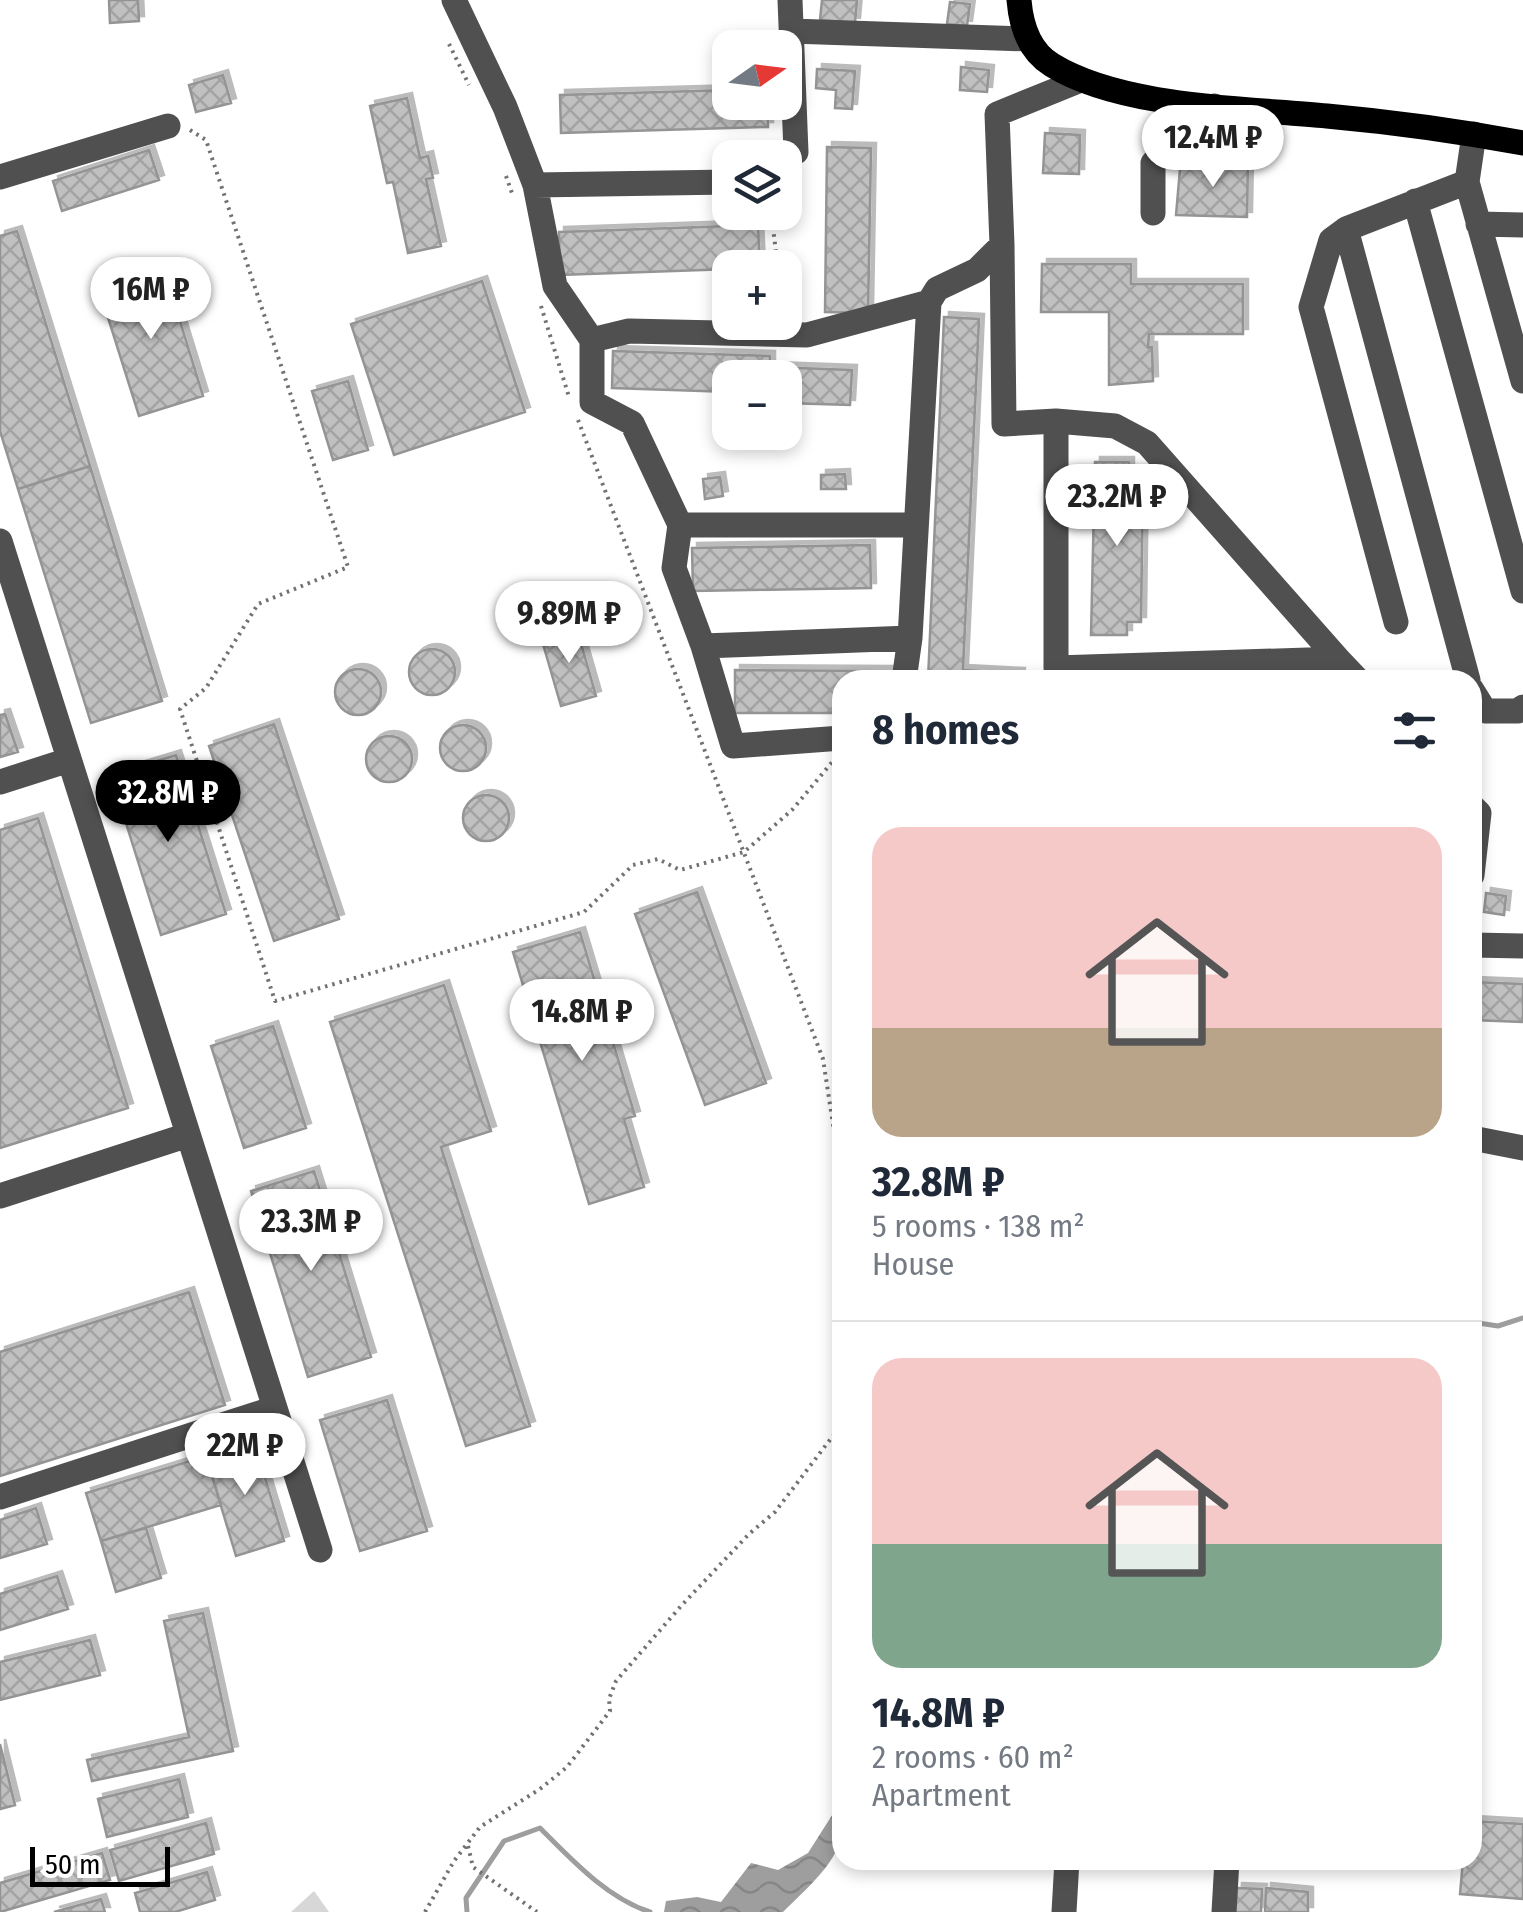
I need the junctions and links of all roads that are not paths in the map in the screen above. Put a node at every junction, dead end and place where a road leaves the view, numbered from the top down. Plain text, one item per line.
1 (454, 0) edge
2 (790, 0) edge
3 (1019, 0) edge
4 (791, 30) edge
5 (802, 31) edge
6 (1028, 39) junction
7 (1080, 80) junction
8 (1214, 106) junction
9 (174, 125) road end
10 (1474, 134) junction
11 (1178, 136) junction
12 (1248, 139) dead end
13 (1523, 143) edge
14 (0, 177) edge
15 (712, 182) edge
16 (1466, 182) junction
17 (535, 185) junction
18 (1415, 201) junction
19 (1153, 213) dead end
20 (1478, 224) junction
21 (1523, 226) edge
22 (1346, 229) junction
23 (1002, 246) junction
24 (929, 302) junction
25 (592, 340) junction
26 (1523, 382) edge
27 (1056, 421) junction
28 (680, 525) junction
29 (916, 525) junction
30 (0, 541) edge
31 (1523, 590) edge
32 (1396, 622) dead end
33 (910, 638) junction
34 (702, 646) junction
35 (1338, 659) junction
36 (905, 670) edge
37 (1056, 670) edge
38 (1131, 670) edge
39 (1348, 670) edge
40 (1465, 670) edge
41 (1482, 706) edge
42 (1523, 706) edge
43 (832, 739) edge
44 (70, 760) junction
45 (0, 782) edge
46 (1482, 944) edge
47 (1523, 946) edge
48 (188, 1135) junction
49 (1482, 1140) edge
50 (1523, 1148) edge
51 (0, 1196) edge
52 (275, 1408) junction
53 (0, 1497) edge
54 (320, 1550) dead end
55 (1066, 1870) edge
56 (1226, 1870) edge
57 (1064, 1912) edge
58 (1224, 1912) edge

1 - 17 lane
2 - 4 lane
3 - 6 main road
5 - 6 lane
6 - 7 main road
7 - 8 main road
7 - 23 lane
8 - 10 main road
8 - 11 lane
9 - 14 lane
10 - 13 main road
10 - 16 lane
11 - 12 lane
11 - 19 lane
15 - 17 lane
16 - 18 lane
16 - 20 lane
17 - 25 lane
18 - 22 lane
18 - 31 lane
20 - 21 lane
20 - 26 lane
22 - 32 lane
22 - 40 lane
23 - 24 lane
23 - 27 lane
24 - 25 lane
24 - 29 lane
25 - 28 lane
27 - 35 lane
27 - 37 lane
28 - 29 lane
28 - 34 lane
29 - 33 lane
30 - 44 lane
33 - 34 lane
33 - 36 lane
34 - 43 lane
35 - 38 lane
35 - 39 lane
41 - 42 lane
44 - 45 lane
44 - 48 lane
46 - 47 lane
48 - 51 lane
48 - 52 lane
49 - 50 lane
52 - 53 lane
52 - 54 lane
55 - 57 lane
56 - 58 lane

